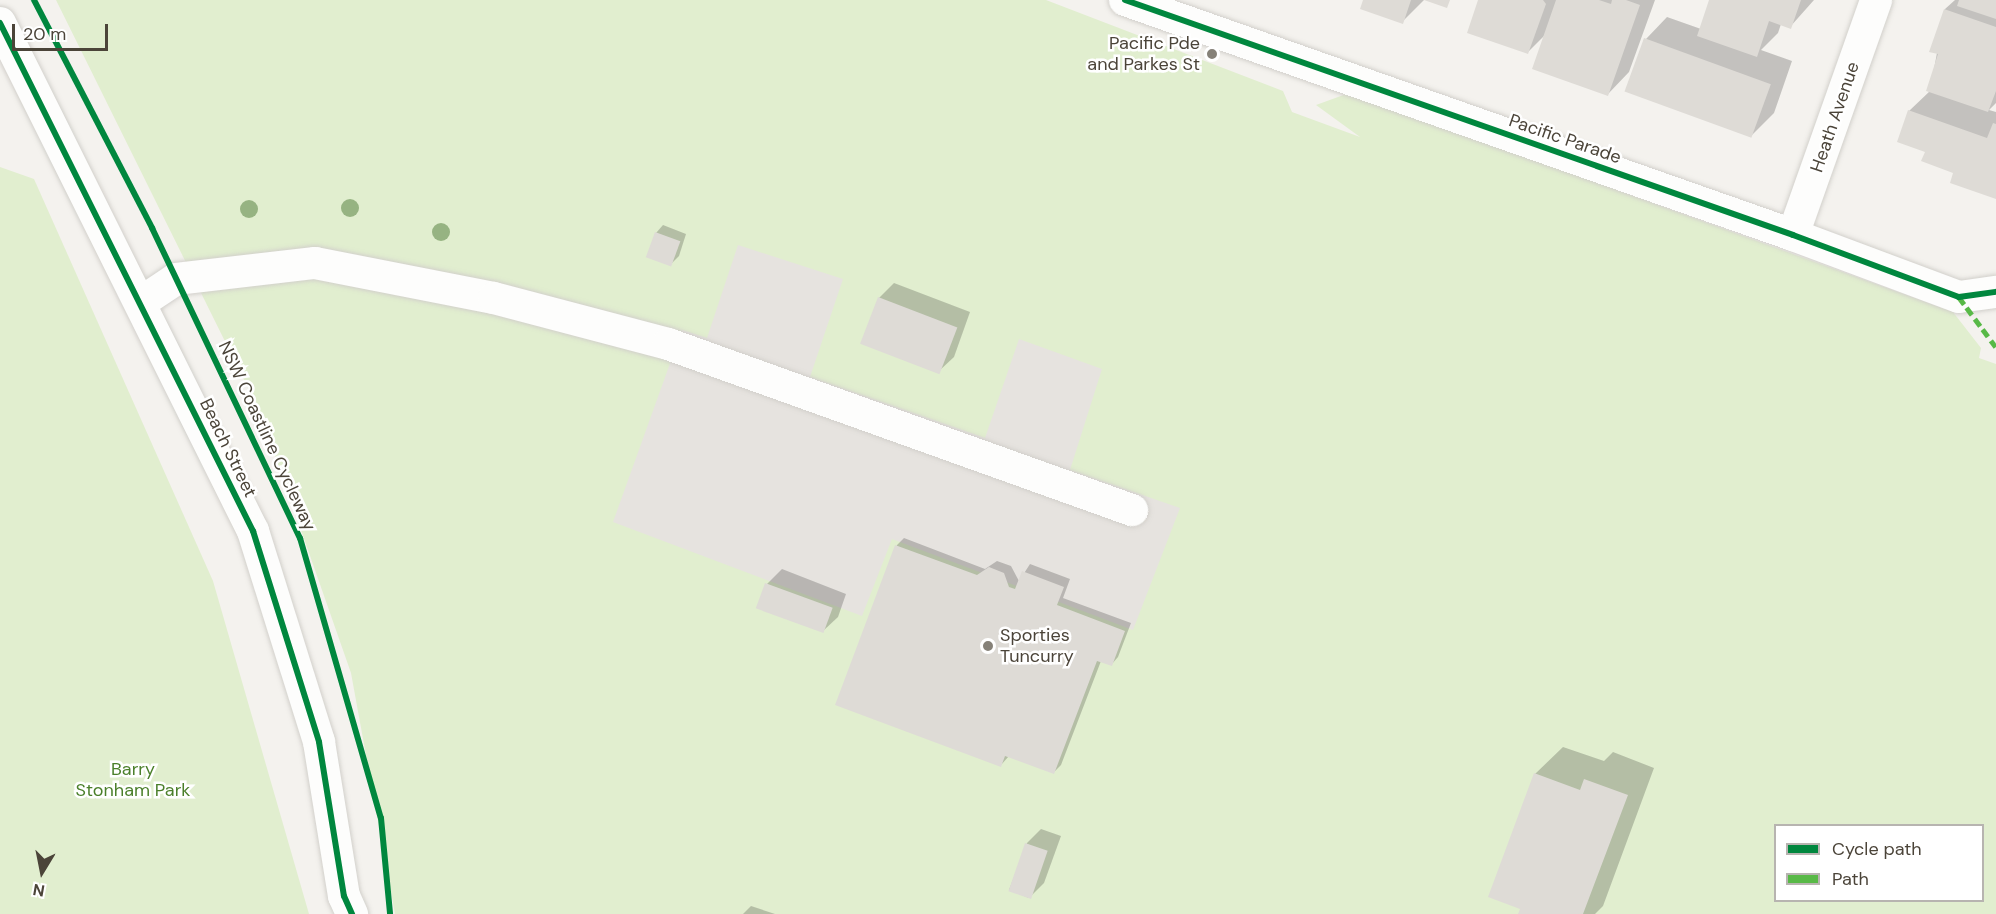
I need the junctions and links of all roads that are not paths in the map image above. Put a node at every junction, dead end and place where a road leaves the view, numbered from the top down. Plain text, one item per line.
1 (1125, 0) edge
2 (1876, 0) edge
3 (1188, 10) edge
4 (0, 23) edge
5 (1793, 235) junction
6 (1996, 292) edge
7 (140, 303) junction
8 (1132, 510) dead end
9 (352, 914) edge

1 - 3 street, Pacific Parade
2 - 5 street, Heath Avenue
3 - 5 street, Pacific Parade
4 - 7 street, Beach Street
5 - 6 street, Pacific Parade
7 - 8 street
7 - 9 street, Beach Street

